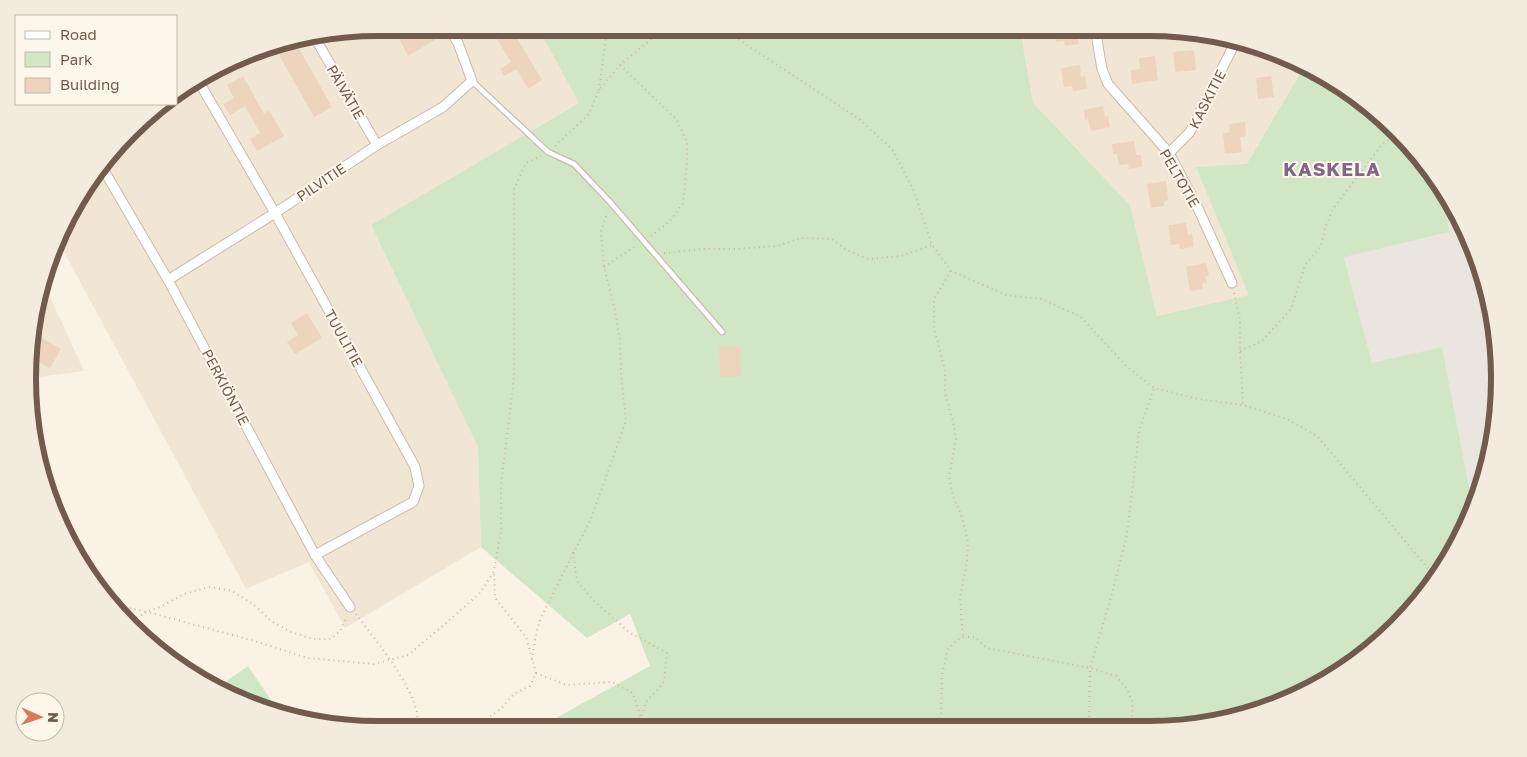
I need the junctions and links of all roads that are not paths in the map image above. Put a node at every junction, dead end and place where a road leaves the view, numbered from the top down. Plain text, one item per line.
1 (454, 36) edge
2 (1097, 36) edge
3 (317, 42) edge
4 (1233, 47) edge
5 (472, 82) junction
6 (201, 86) edge
7 (376, 145) junction
8 (1169, 153) junction
9 (105, 172) edge
10 (276, 213) junction
11 (168, 280) junction
12 (1232, 282) road end
13 (722, 332) dead end
14 (316, 555) junction
15 (350, 607) road end

1 - 5 street
2 - 8 street, PELTOTIE
3 - 7 street, PÄIVÄTIE
4 - 8 street, KASKITIE
5 - 7 street, PILVITIE
5 - 13 lane
6 - 10 street, TUULITIE
7 - 10 street, PILVITIE
8 - 12 street, PELTOTIE
9 - 11 street, PERKIÖNTIE
10 - 11 street, PILVITIE
10 - 14 street, TUULITIE
11 - 14 street, PERKIÖNTIE
14 - 15 street, PERKIÖNTIE

